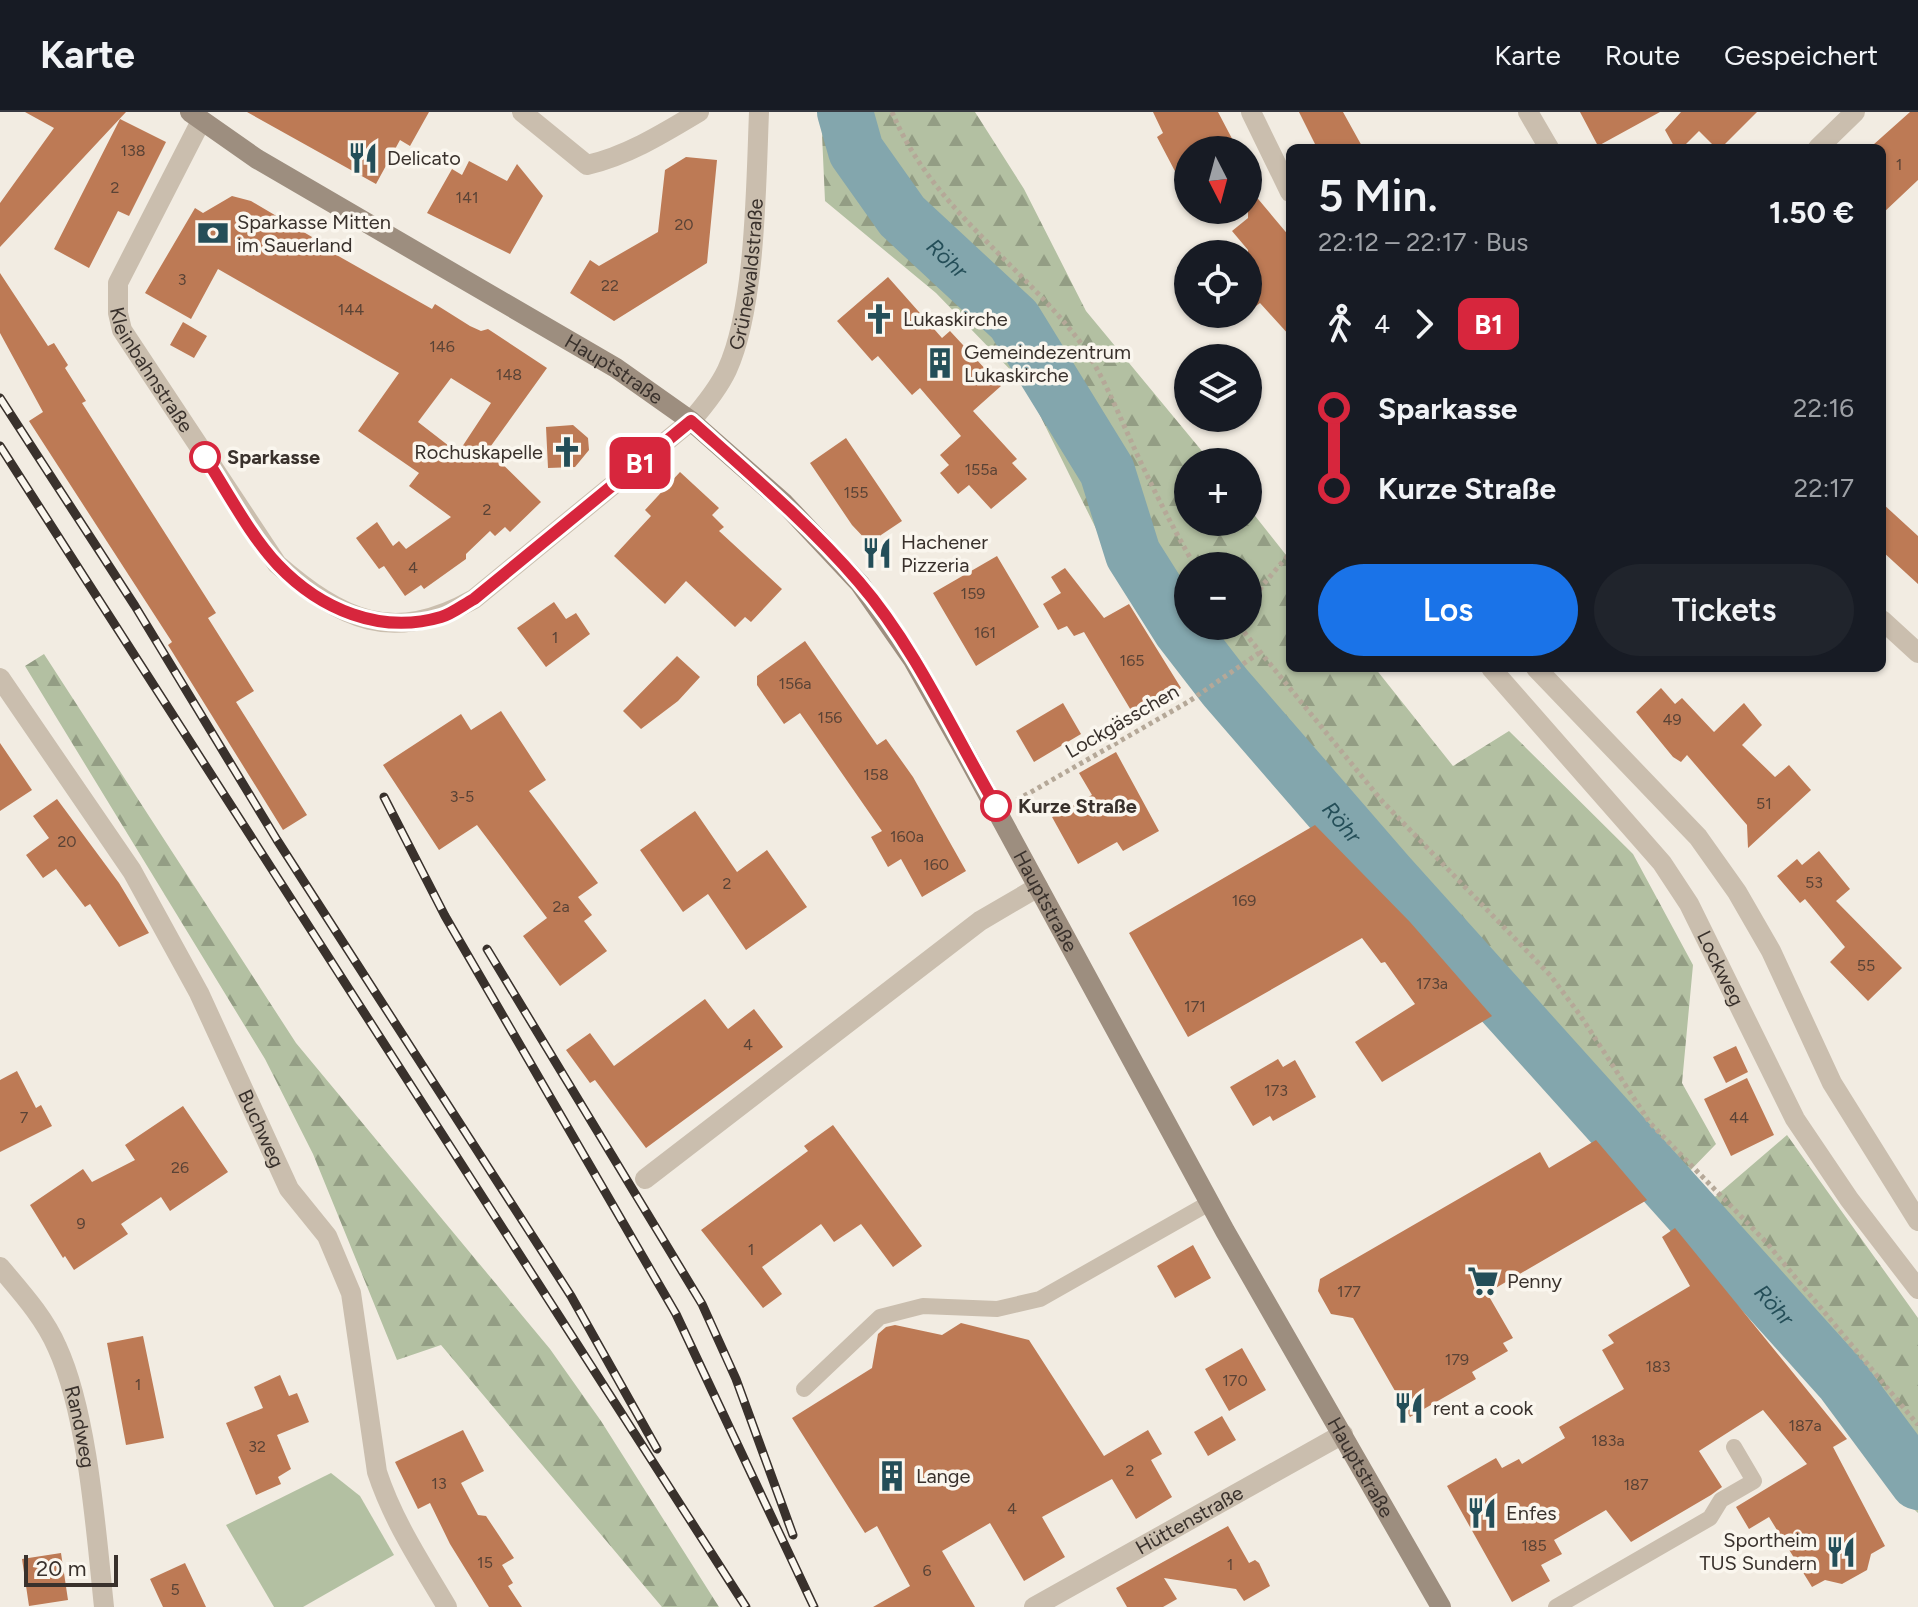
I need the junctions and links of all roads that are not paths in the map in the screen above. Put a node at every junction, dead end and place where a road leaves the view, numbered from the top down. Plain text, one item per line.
1 (522, 112) edge
2 (699, 112) edge
3 (759, 112) edge
4 (1251, 112) edge
5 (1528, 112) edge
6 (1855, 112) edge
7 (196, 116) edge
8 (1547, 144) edge
9 (1822, 144) edge
10 (1286, 184) edge
11 (691, 421) junction
12 (312, 594) joint
13 (1886, 624) edge
14 (1918, 653) edge
15 (1495, 672) edge
16 (1540, 672) edge
17 (0, 678) edge
18 (1038, 887) junction
19 (645, 1179) dead end
20 (1211, 1202) junction
21 (1918, 1221) edge
22 (0, 1267) edge
23 (1918, 1289) edge
24 (804, 1389) dead end
25 (1343, 1434) junction
26 (1734, 1447) dead end
27 (104, 1607) edge
28 (447, 1607) edge
29 (1034, 1607) edge
30 (1441, 1607) edge
31 (1556, 1607) edge

1 - 2 street
3 - 11 street, Grünewaldstraße
4 - 10 street
5 - 8 street
6 - 9 street
7 - 11 main road, Hauptstraße
7 - 12 street, Kleinbahnstraße
11 - 12 street, Grünewaldstraße
11 - 18 main road, Hauptstraße
13 - 14 street
15 - 23 street, Lockweg
16 - 21 street
17 - 28 street, Buchweg
18 - 19 street
18 - 20 main road, Hauptstraße
20 - 24 lane
20 - 25 main road, Hauptstraße
22 - 27 street, Randweg
25 - 29 street, Hüttenstraße
25 - 30 main road, Hauptstraße
26 - 31 lane

